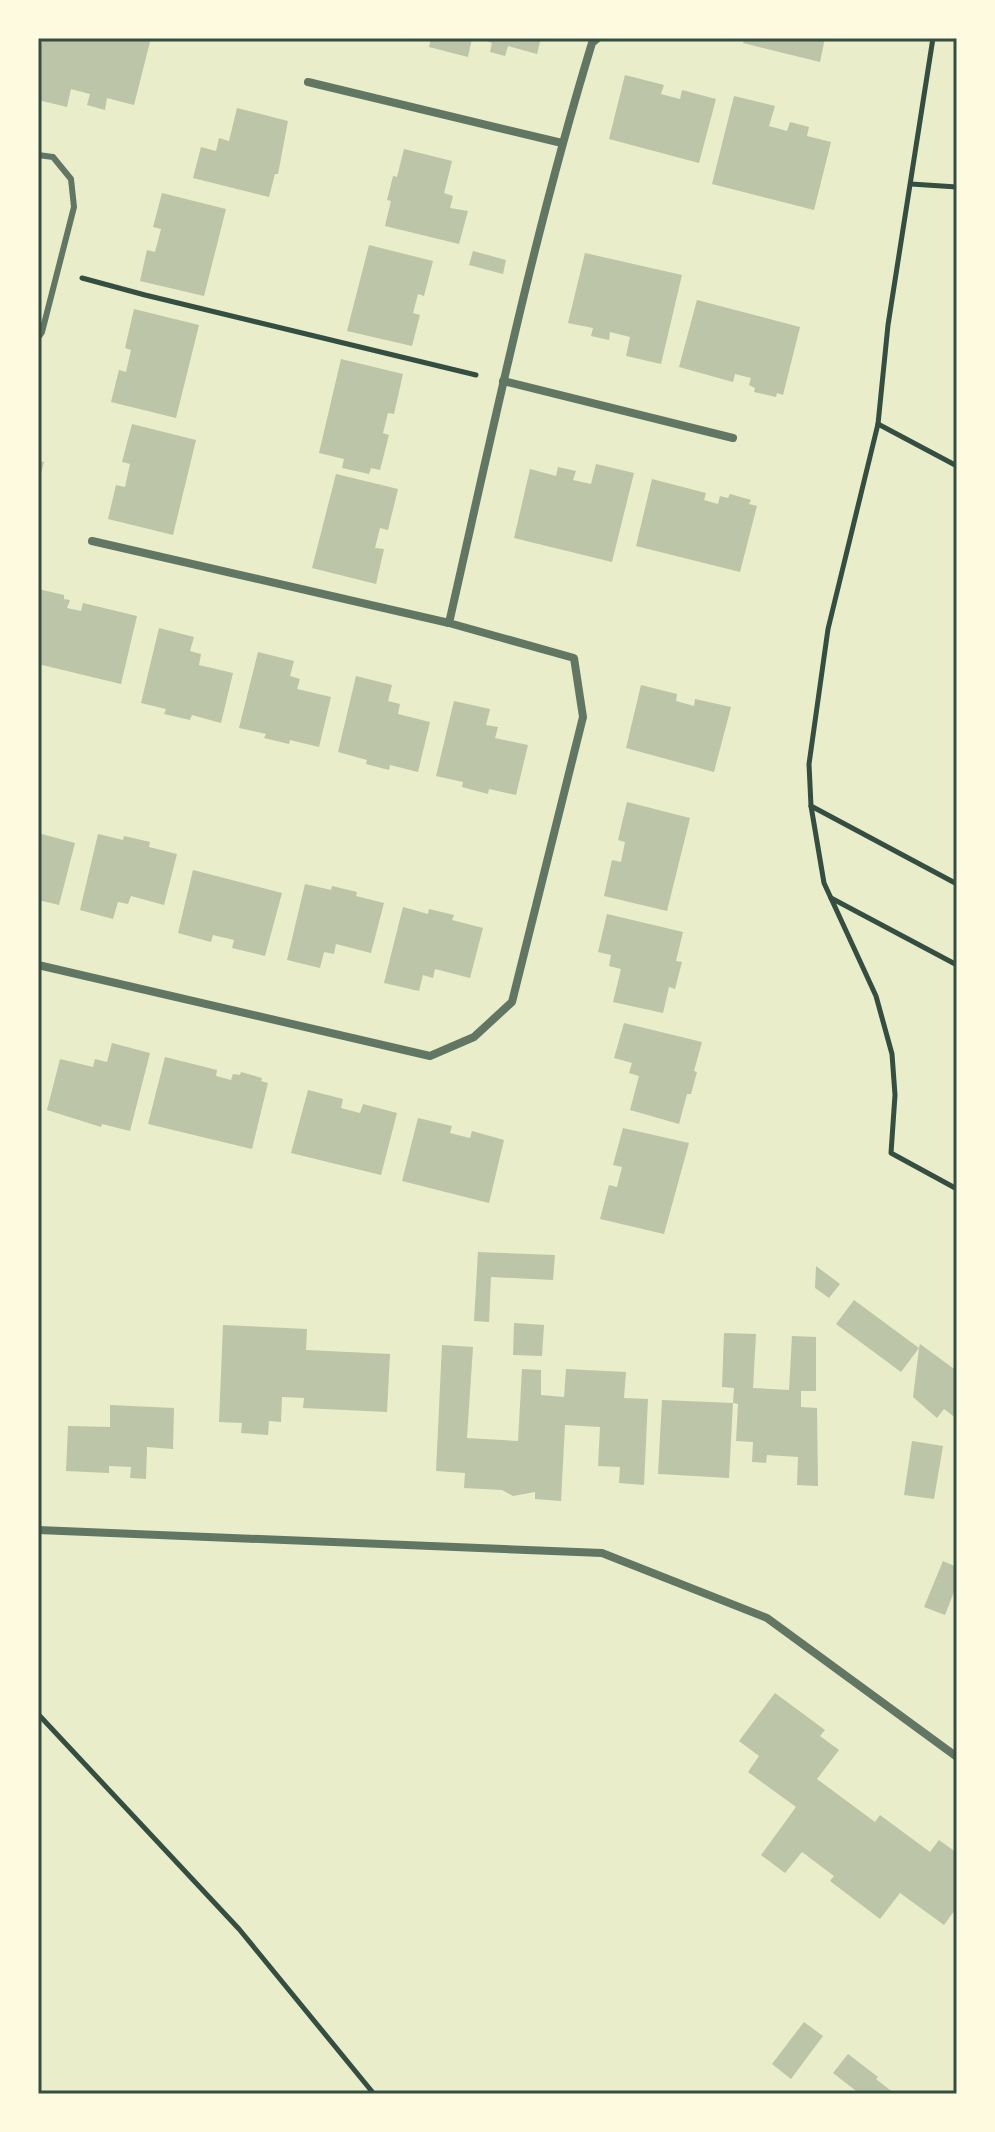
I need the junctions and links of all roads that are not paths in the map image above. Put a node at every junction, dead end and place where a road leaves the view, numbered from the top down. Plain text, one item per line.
1 (598, 38) edge
2 (308, 82) dead end
3 (562, 143) junction
4 (38, 155) edge
5 (38, 338) edge
6 (503, 381) junction
7 (733, 438) dead end
8 (92, 541) dead end
9 (449, 623) junction
10 (38, 965) edge
11 (38, 1530) edge
12 (957, 1757) edge

1 - 3 street
2 - 3 street
3 - 6 street
4 - 5 lane
6 - 7 street
6 - 9 street
8 - 9 street
9 - 10 street
11 - 12 street

